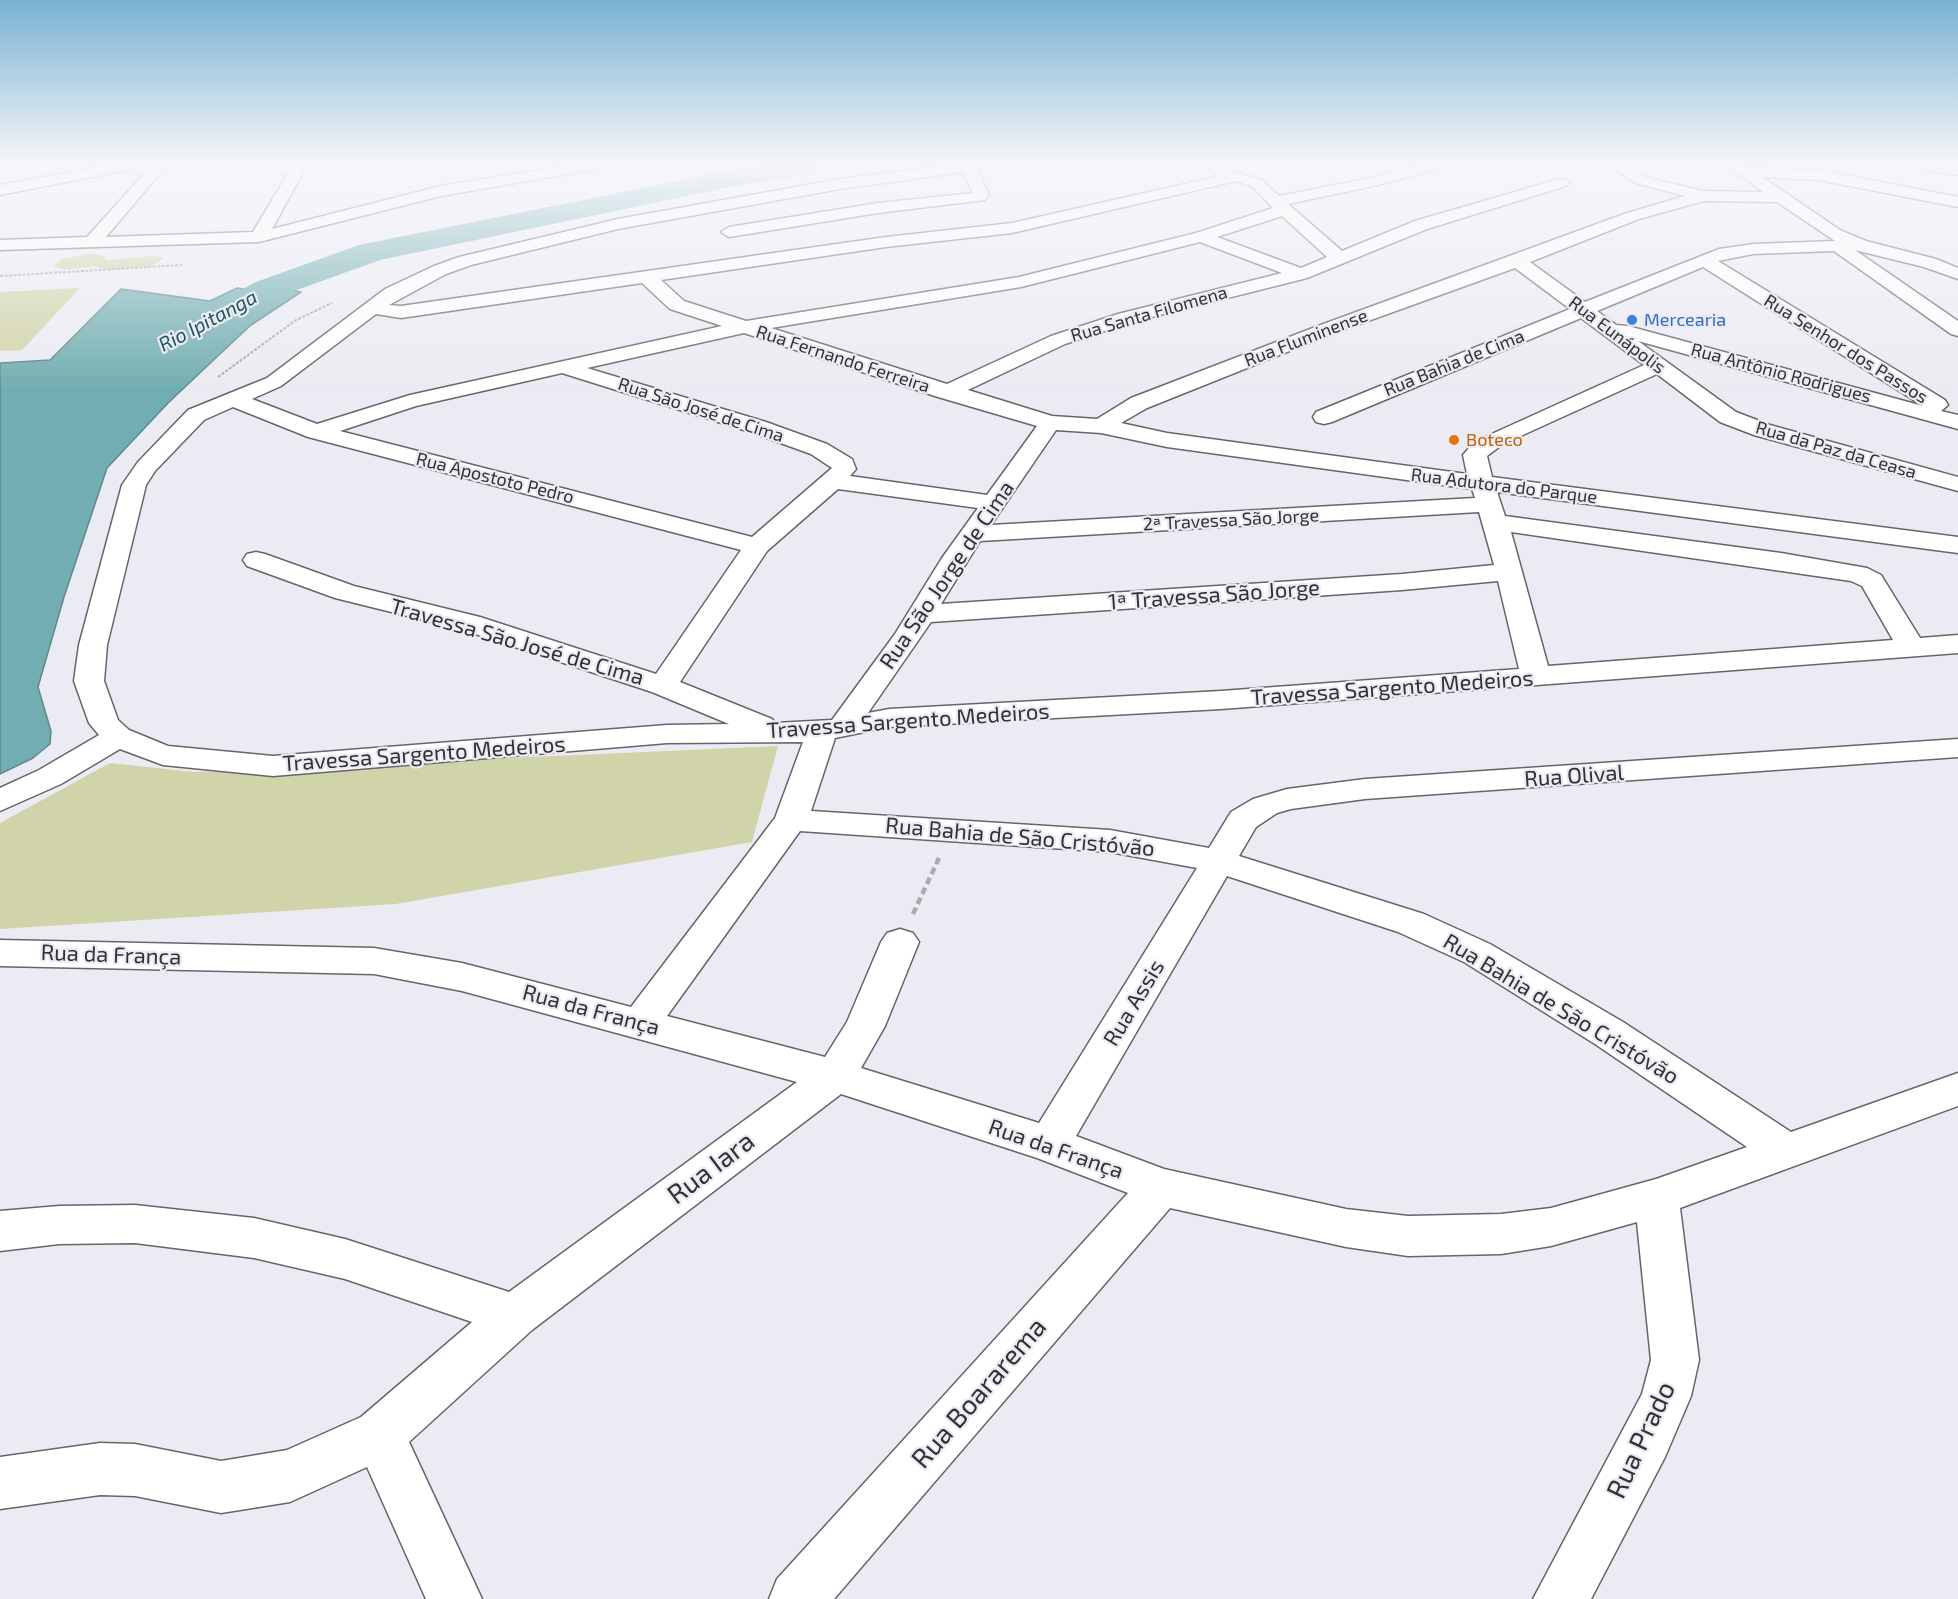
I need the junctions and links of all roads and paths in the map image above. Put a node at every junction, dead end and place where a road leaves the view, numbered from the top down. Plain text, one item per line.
1 (94, 240) edge
2 (171, 240) edge
3 (556, 240) edge
4 (907, 240) edge
5 (1190, 240) edge
6 (1208, 240) edge
7 (1316, 240) edge
8 (1386, 240) edge
9 (1572, 240) edge
10 (1847, 240) edge
11 (92, 242) junction
12 (0, 245) edge
13 (1837, 245) junction
14 (1860, 245) junction
15 (1341, 258) junction
16 (1704, 260) junction
17 (1517, 261) junction
18 (191, 262) dead end
19 (1954, 270) edge
20 (1301, 274) junction
21 (0, 276) edge
22 (647, 276) junction
23 (370, 308) junction
24 (1585, 310) junction
25 (1605, 326) junction
26 (742, 327) junction
27 (1958, 330) edge
28 (1658, 366) junction
29 (566, 368) junction
30 (946, 392) junction
31 (235, 400) junction
32 (1716, 411) joint
33 (1324, 417) dead end
34 (1958, 420) edge
35 (1050, 423) junction
36 (1101, 426) junction
37 (316, 432) junction
38 (834, 469) junction
39 (1958, 484) edge
40 (994, 503) junction
41 (1489, 503) junction
42 (972, 534) junction
43 (1958, 544) edge
44 (757, 546) junction
45 (256, 560) dead end
46 (1508, 572) junction
47 (920, 614) junction
48 (1958, 644) edge
49 (1912, 648) junction
50 (1536, 678) junction
51 (663, 686) junction
52 (832, 729) junction
53 (775, 732) junction
54 (118, 737) junction
55 (1958, 748) edge
56 (0, 801) edge
57 (791, 820) junction
58 (952, 830) junction
59 (1218, 861) junction
60 (900, 942) joint
61 (0, 953) edge
62 (640, 1024) junction
63 (835, 1076) junction
64 (1958, 1089) edge
65 (1049, 1144) junction
66 (1785, 1150) junction
67 (1161, 1187) junction
68 (1658, 1198) junction
69 (0, 1231) edge
70 (515, 1315) junction
71 (379, 1435) junction
72 (0, 1483) edge
73 (454, 1599) edge
74 (797, 1599) edge
75 (1561, 1599) edge

1 - 11 street
2 - 11 street
3 - 23 street
4 - 22 street
5 - 26 street, Rua São José de Cima
6 - 20 street
7 - 15 street
8 - 15 street, Rua Santa Filomena
9 - 17 street, Rua Fluminense
10 - 14 street
11 - 12 street
13 - 14 street, Rua Bahia de Cima
13 - 16 street, Rua Bahia de Cima
13 - 27 street
14 - 19 street
15 - 20 street, Rua Santa Filomena
16 - 24 street, Rua Bahia de Cima
16 - 34 street, Rua Senhor dos Passos
17 - 24 street, Rua Eunápolis
17 - 36 street, Rua Fluminense
18 - 21 path
20 - 30 street, Rua Santa Filomena
22 - 23 street
22 - 26 street, Rua Fernando Ferreira
23 - 31 street
24 - 25 street, Rua Eunápolis
24 - 33 street, Rua Bahia de Cima
25 - 28 street, Rua Eunápolis
25 - 34 street, Rua Antônio Rodrigues
26 - 29 street, Rua São José de Cima
26 - 30 street, Rua Fernando Ferreira
28 - 32 street, Rua Eunápolis
28 - 41 street
29 - 37 street, Rua São José de Cima
29 - 38 street, Rua São José de Cima
30 - 35 street, Rua Fernando Ferreira
31 - 37 street, Rua Apostoto Pedro
31 - 54 street
32 - 39 street, Rua da Paz da Ceasa
35 - 36 street, Rua Adutora do Parque
35 - 40 street, Rua São Jorge de Cima
36 - 41 street, Rua Adutora do Parque
37 - 44 street, Rua Apostoto Pedro
38 - 40 street, Rua São José de Cima
38 - 44 street
40 - 42 street, Rua São Jorge de Cima
41 - 42 street, 2ª Travessa São Jorge
41 - 43 street, Rua Adutora do Parque
41 - 46 street
41 - 49 street
42 - 47 street, Rua São Jorge de Cima
44 - 51 street
45 - 51 street, Travessa São José de Cima
46 - 47 street, 1ª Travessa São Jorge
46 - 50 street
47 - 52 street, Rua São Jorge de Cima
48 - 49 street, Travessa Sargento Medeiros
49 - 50 street, Travessa Sargento Medeiros
50 - 52 street, Travessa Sargento Medeiros
51 - 53 street, Travessa São José de Cima
52 - 53 street, Travessa Sargento Medeiros
52 - 57 street, Rua São Jorge de Cima
53 - 54 street, Travessa Sargento Medeiros
54 - 56 street
55 - 59 street, Rua Olival
57 - 58 street, Rua Bahia de São Cristóvão
57 - 62 street, Rua São Jorge de Cima
58 - 59 street, Rua Bahia de São Cristóvão
58 - 60 path
59 - 65 street, Rua Assis
59 - 66 street, Rua Bahia de São Cristóvão
60 - 63 street, Rua Iara
61 - 62 street, Rua da França
62 - 63 street, Rua da França
63 - 65 street, Rua da França
63 - 70 street, Rua Iara
64 - 66 street
65 - 67 street, Rua da França
66 - 68 street
67 - 68 street
67 - 74 street, Rua Boararema
68 - 75 street, Rua Prado
69 - 70 street
70 - 71 street, Rua Iara
71 - 72 street, Rua Iara
71 - 73 street

